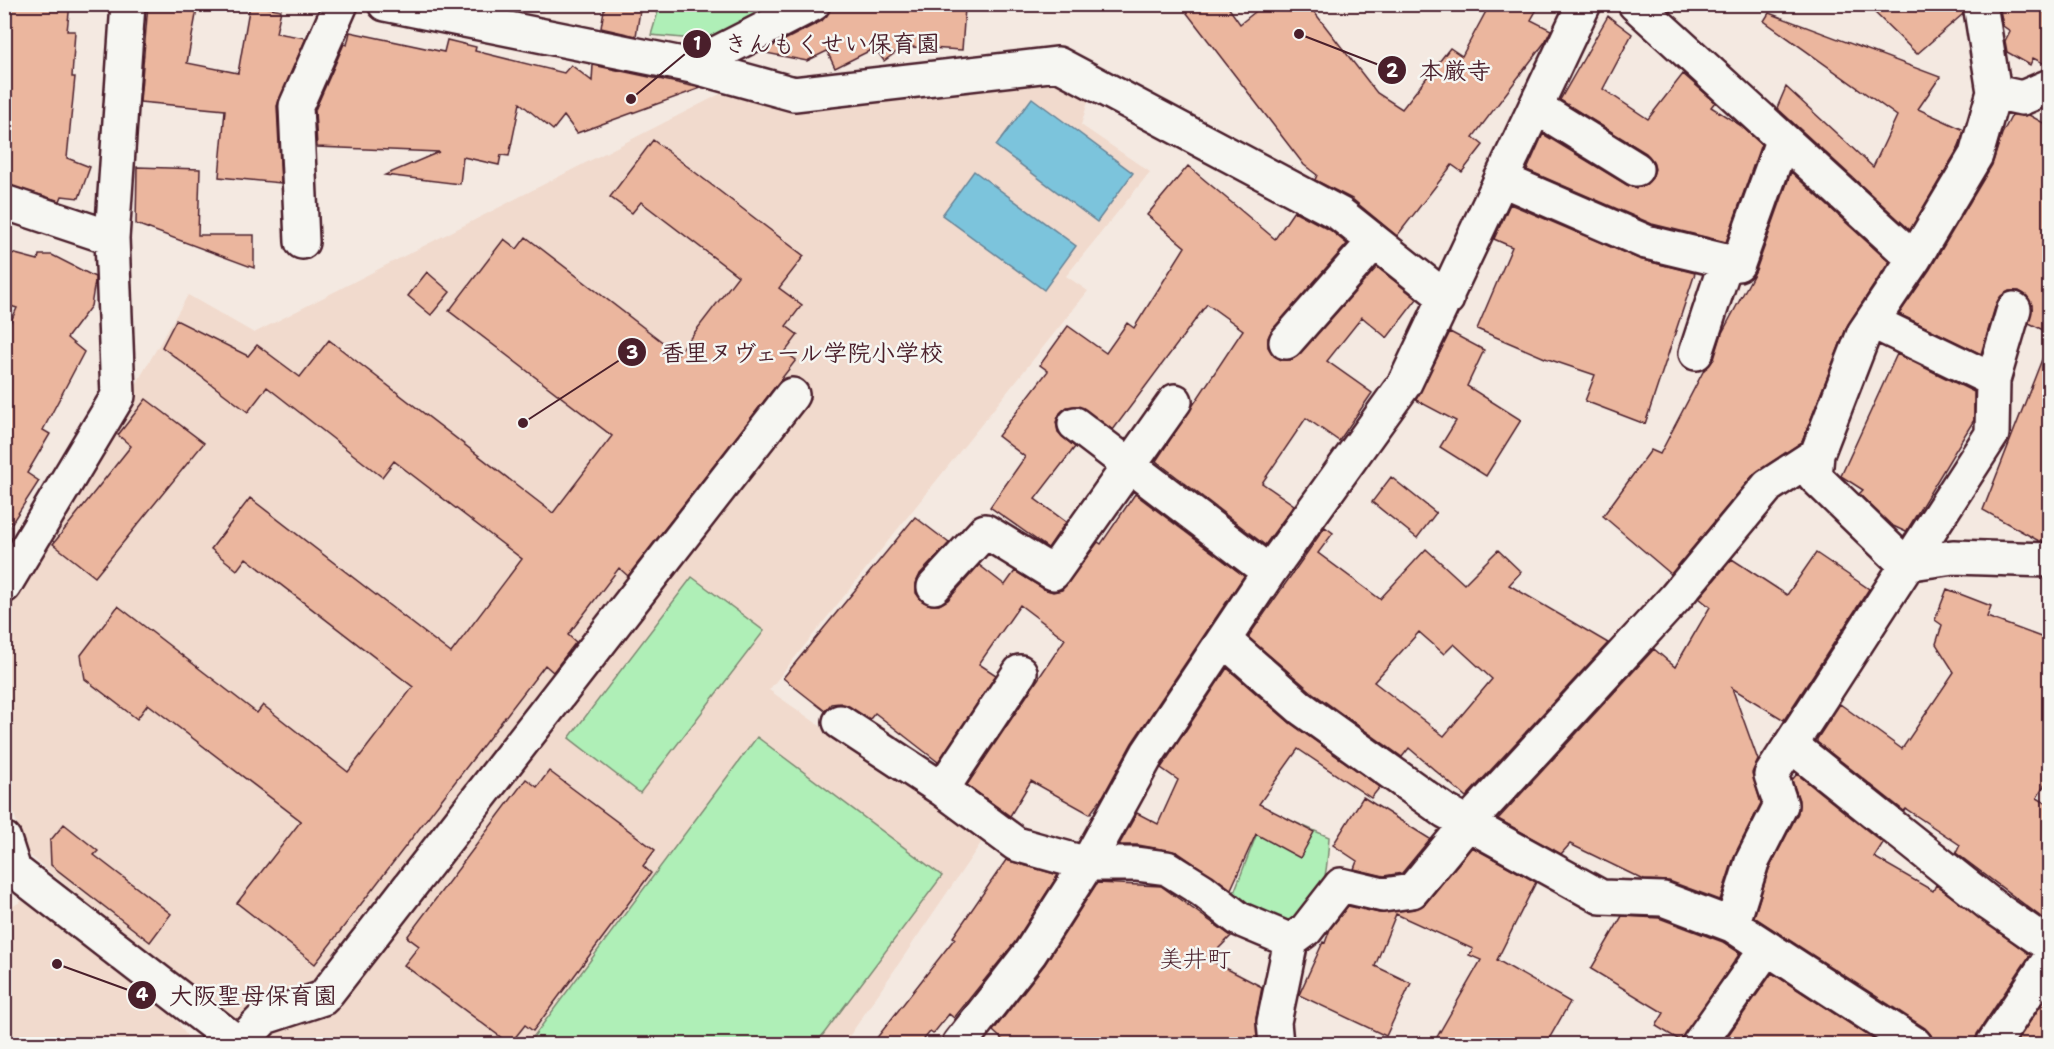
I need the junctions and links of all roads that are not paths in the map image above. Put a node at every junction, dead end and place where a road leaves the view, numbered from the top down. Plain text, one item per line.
1 (128, 4) edge
2 (341, 4) edge
3 (385, 4) edge
4 (813, 4) edge
5 (1584, 4) edge
6 (1635, 4) edge
7 (1980, 4) edge
8 (692, 66) junction
9 (2049, 86) edge
10 (1994, 92) junction
11 (1536, 107) junction
12 (1782, 141) junction
13 (1636, 169) dead end
14 (1501, 179) junction
15 (4, 202) edge
16 (111, 238) junction
17 (302, 242) dead end
18 (1374, 242) junction
19 (1914, 259) junction
20 (1726, 262) junction
21 (1447, 299) junction
22 (2014, 309) dead end
23 (1872, 322) junction
24 (1286, 342) dead end
25 (1696, 353) dead end
26 (1993, 380) junction
27 (792, 395) dead end
28 (1175, 401) dead end
29 (1075, 424) dead end
30 (1817, 454) junction
31 (1130, 465) junction
32 (2049, 560) edge
33 (1905, 564) junction
34 (1269, 572) junction
35 (4, 586) edge
36 (934, 587) dead end
37 (1224, 640) junction
38 (1020, 672) dead end
39 (840, 722) dead end
40 (1792, 746) junction
41 (942, 789) junction
42 (1468, 823) junction
43 (4, 839) edge
44 (1087, 864) junction
45 (9, 880) edge
46 (1732, 925) junction
47 (1291, 941) junction
48 (2049, 946) edge
49 (1766, 949) junction
50 (2049, 958) edge
51 (1896, 1040) edge
52 (239, 1044) edge
53 (959, 1044) edge
54 (1276, 1044) edge
55 (1699, 1044) edge
56 (1993, 1044) edge

1 - 16 street
2 - 17 street
3 - 8 street
4 - 8 street
5 - 11 street
6 - 12 street
7 - 10 street
8 - 18 street
9 - 10 street
10 - 19 street
11 - 13 street
11 - 14 street
12 - 19 street
12 - 20 street
14 - 20 street
14 - 21 street
15 - 16 street
16 - 35 street
18 - 21 street
18 - 24 street
19 - 23 street
20 - 25 street
21 - 34 street
22 - 26 street
23 - 26 street
23 - 30 street
26 - 33 street
27 - 52 street
28 - 31 street
29 - 31 street
30 - 33 street
30 - 42 street
31 - 34 street
31 - 36 street
32 - 33 street
33 - 40 street
34 - 37 street
37 - 42 street
37 - 44 street
38 - 41 street
39 - 41 street
40 - 46 street
40 - 48 street
41 - 44 street
42 - 46 street
42 - 47 street
43 - 45 street
44 - 47 street
44 - 53 street
45 - 52 street
46 - 49 street
47 - 54 street
49 - 51 street
49 - 55 street
50 - 56 street

